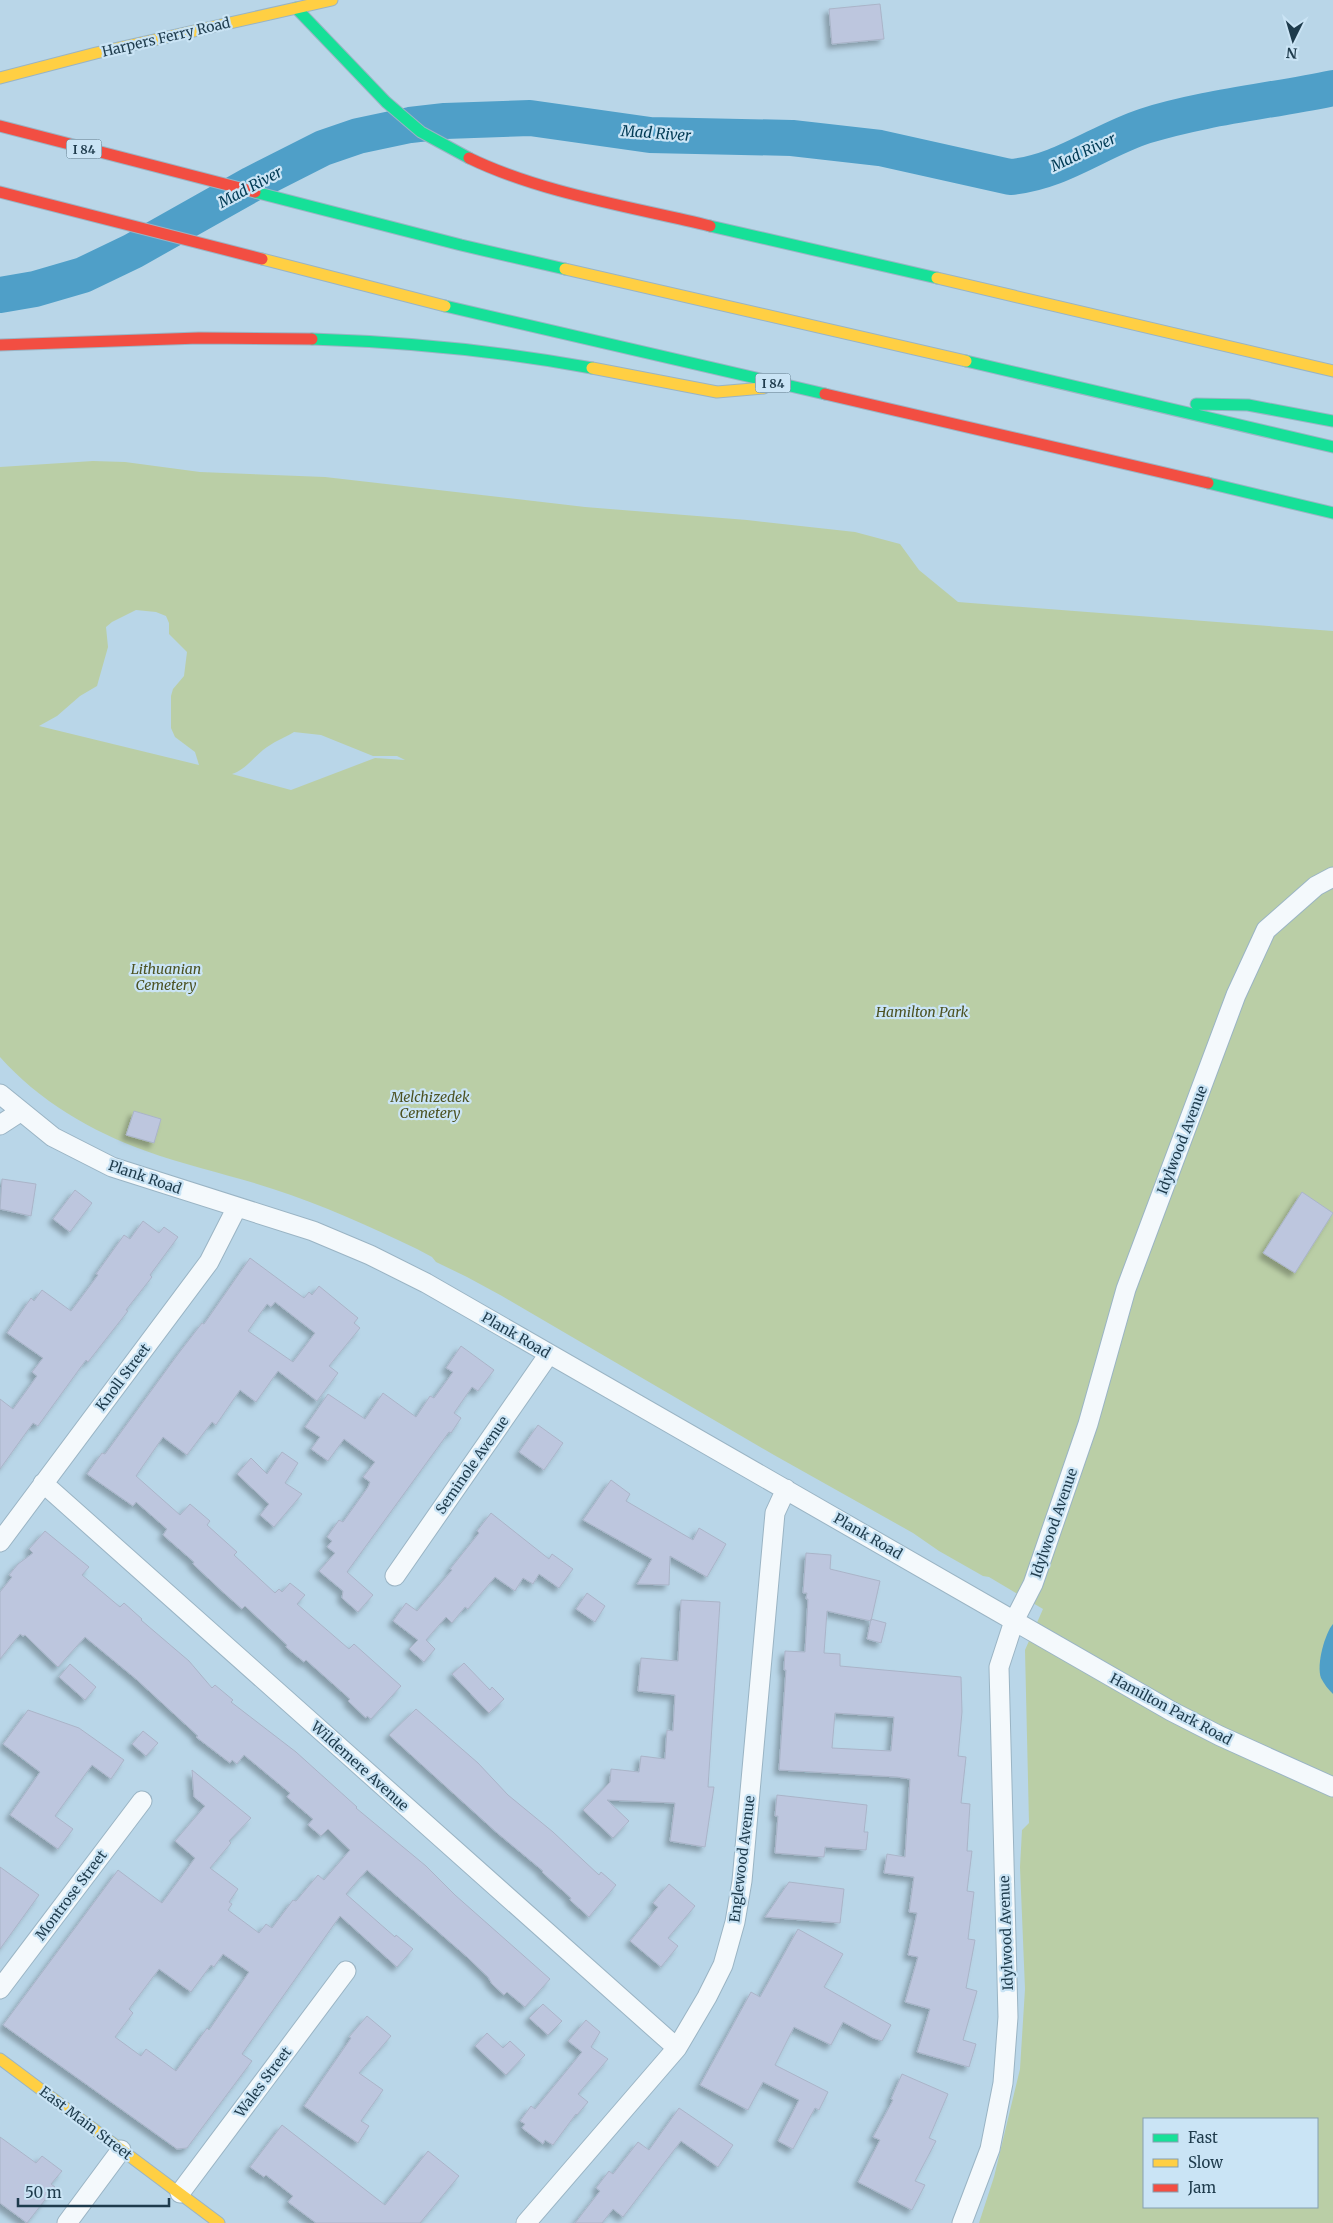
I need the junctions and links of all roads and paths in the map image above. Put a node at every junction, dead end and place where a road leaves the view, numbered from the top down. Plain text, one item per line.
1 (332, 0) edge
2 (292, 4) edge
3 (0, 78) edge
4 (0, 126) edge
5 (0, 192) edge
6 (0, 345) edge
7 (1333, 371) edge
8 (782, 385) junction
9 (1173, 408) junction
10 (1333, 421) edge
11 (1333, 447) edge
12 (1333, 514) edge
13 (1333, 877) edge
14 (0, 1094) edge
15 (20, 1112) junction
16 (0, 1125) edge
17 (237, 1207) junction
18 (549, 1354) junction
19 (43, 1483) junction
20 (786, 1489) junction
21 (0, 1542) edge
22 (396, 1576) dead end
23 (1014, 1621) junction
24 (1333, 1787) edge
25 (142, 1801) dead end
26 (346, 1971) dead end
27 (0, 1989) edge
28 (677, 2048) junction
29 (0, 2059) edge
30 (121, 2150) junction
31 (180, 2193) junction
32 (67, 2223) edge
33 (220, 2223) edge
34 (526, 2223) edge
35 (962, 2223) edge

1 - 2 main road, Harpers Ferry Road
2 - 3 main road, Harpers Ferry Road
2 - 7 main road
4 - 9 main road, I 84
5 - 8 main road, I 84
6 - 8 main road
8 - 12 main road, I 84
9 - 10 main road
9 - 11 main road, I 84
13 - 23 street, Idylwood Avenue
14 - 15 street, Plank Road
15 - 16 street
15 - 17 street, Plank Road
17 - 18 street, Plank Road
17 - 19 street, Knoll Street
18 - 20 street, Plank Road
18 - 22 street, Seminole Avenue
19 - 21 street, Knoll Street
19 - 28 street, Wildemere Avenue
20 - 23 street, Plank Road
20 - 28 street, Englewood Avenue
23 - 24 street, Hamilton Park Road
23 - 35 street, Idylwood Avenue
25 - 27 street, Montrose Street
26 - 31 street, Wales Street
28 - 34 street, Englewood Avenue
29 - 30 main road, East Main Street
30 - 31 main road, East Main Street
30 - 32 street
31 - 33 main road, East Main Street

